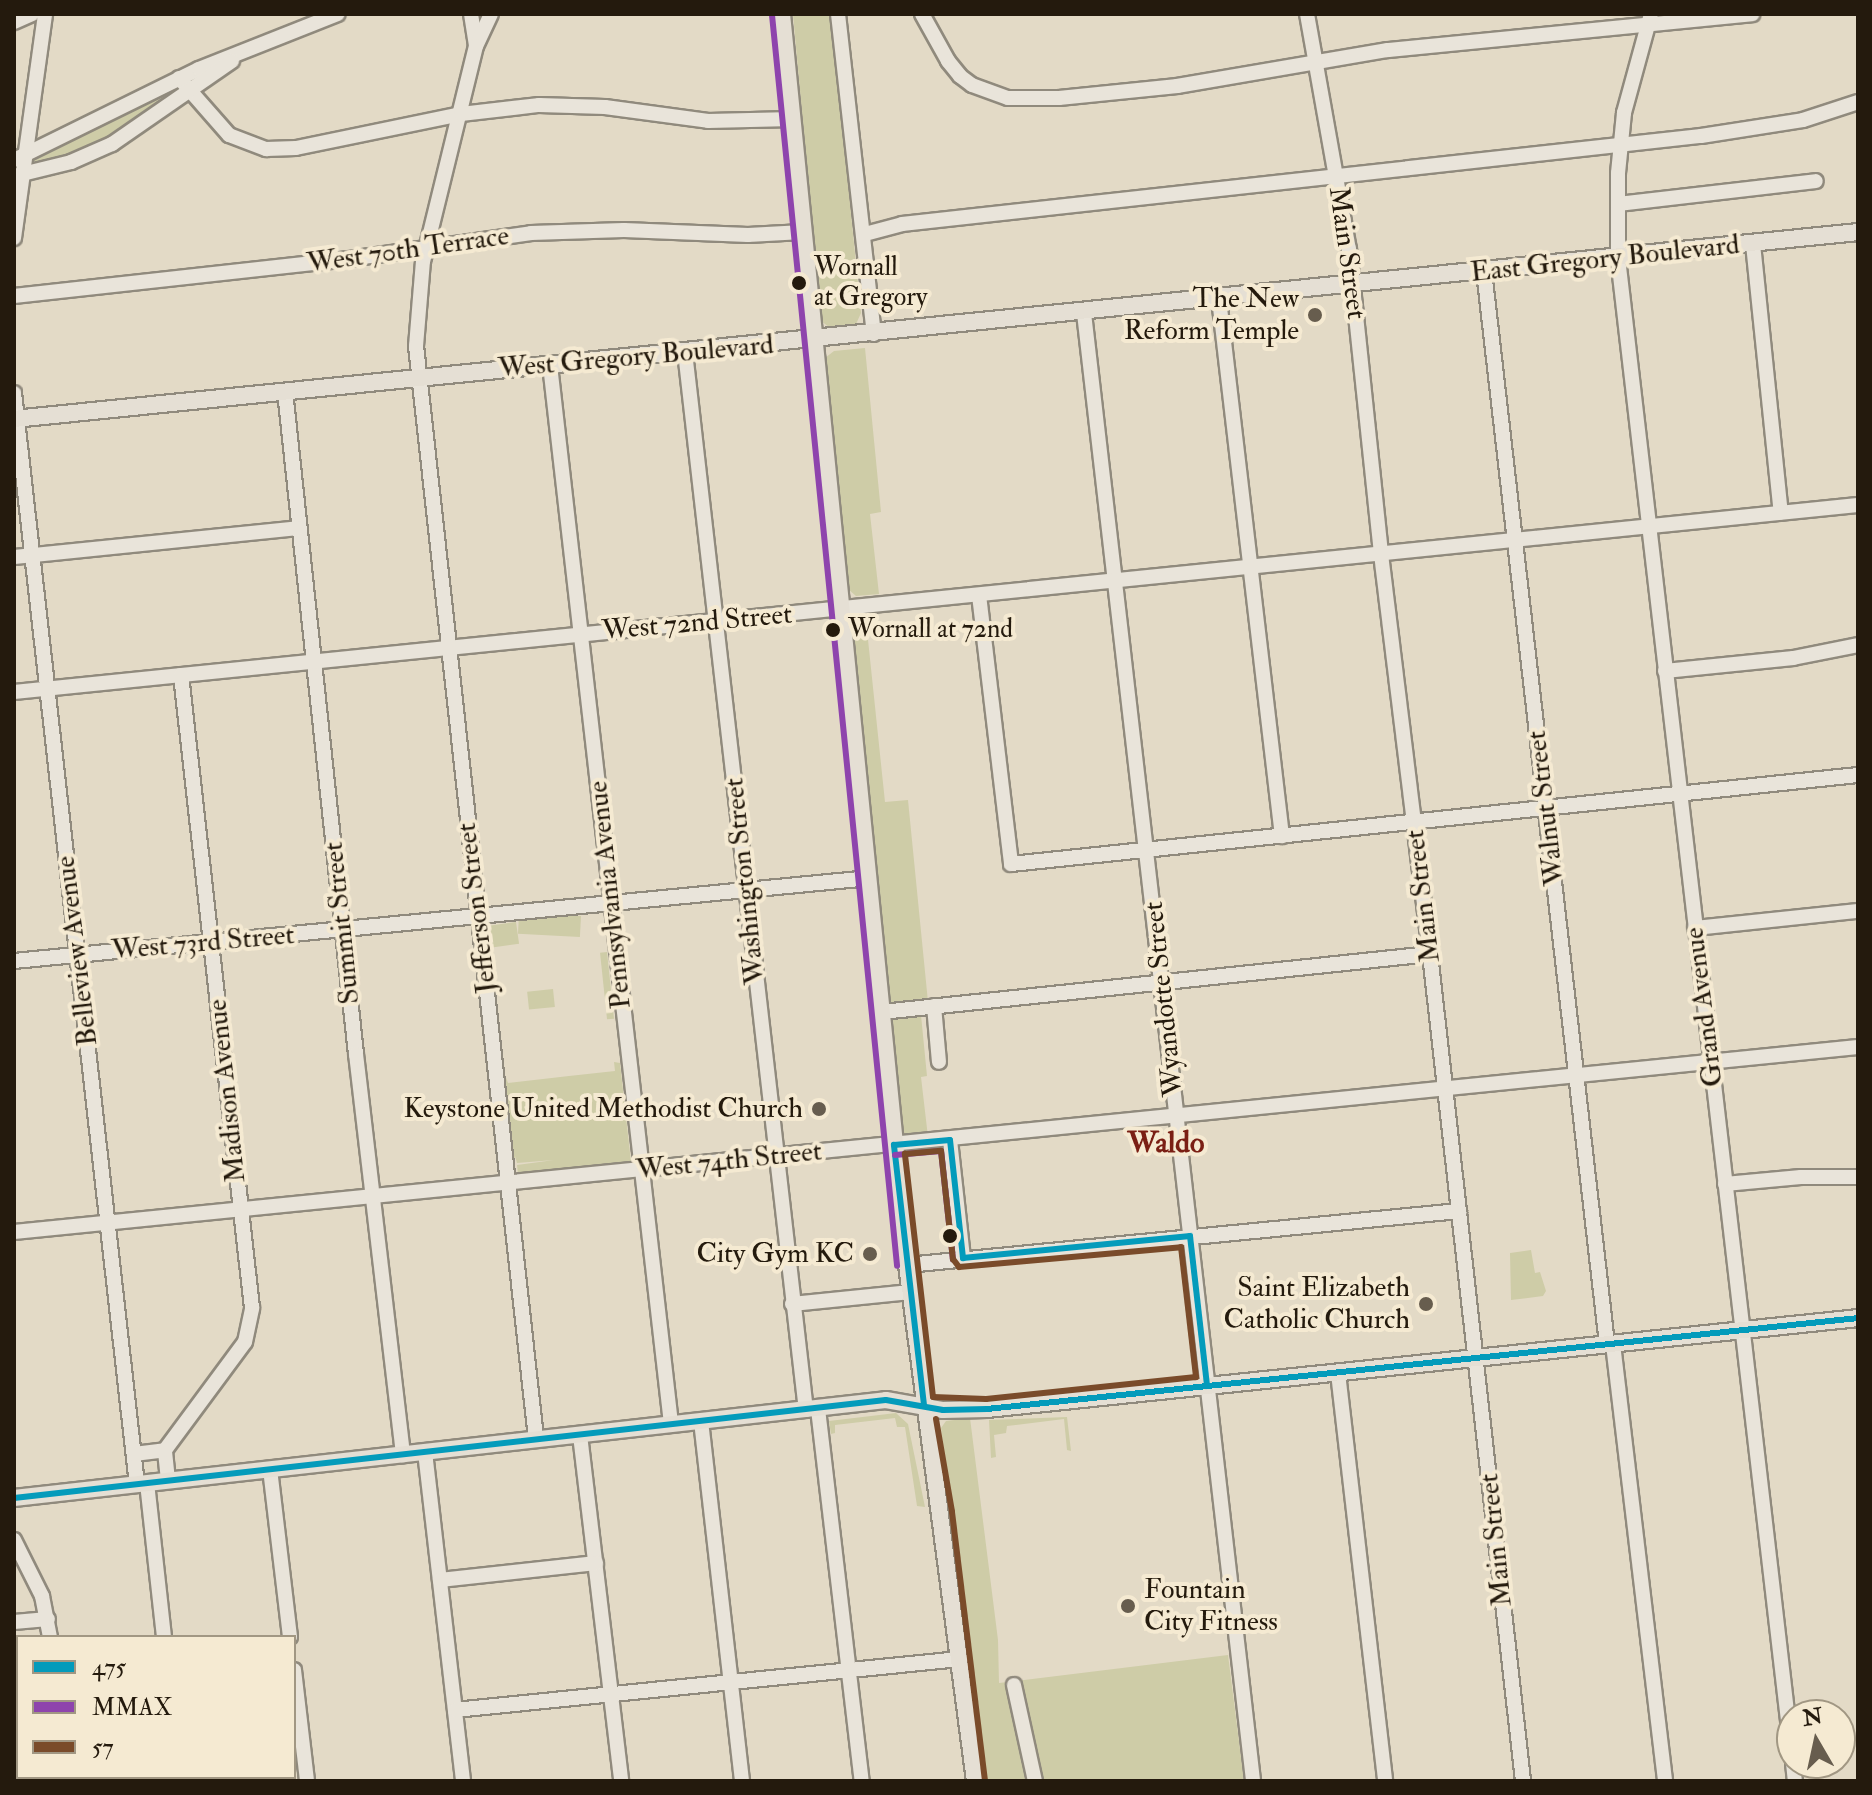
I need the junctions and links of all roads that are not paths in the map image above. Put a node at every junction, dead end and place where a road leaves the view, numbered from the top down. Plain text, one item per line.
1 (32, 14) edge
2 (45, 14) edge
3 (338, 14) edge
4 (471, 14) edge
5 (491, 14) edge
6 (782, 14) edge
7 (838, 14) edge
8 (922, 14) edge
9 (1307, 14) edge
10 (1752, 14) edge
11 (1649, 20) edge
12 (14, 22) edge
13 (476, 46) junction
14 (245, 52) junction
15 (1317, 60) junction
16 (179, 78) junction
17 (193, 91) junction
18 (1858, 102) edge
19 (461, 114) junction
20 (793, 119) junction
21 (1621, 144) junction
22 (19, 158) edge
23 (1337, 175) junction
24 (18, 176) edge
25 (1816, 181) dead end
26 (1618, 204) junction
27 (864, 229) junction
28 (803, 232) junction
29 (1858, 232) edge
30 (14, 238) edge
31 (1753, 244) junction
32 (427, 248) junction
33 (1618, 258) junction
34 (1484, 271) junction
35 (1353, 285) junction
36 (14, 296) edge
37 (1219, 299) junction
38 (1084, 313) junction
39 (874, 334) junction
40 (815, 340) junction
41 (685, 352) junction
42 (550, 365) junction
43 (418, 377) junction
44 (285, 391) junction
45 (14, 393) edge
46 (15, 419) edge
47 (1858, 505) edge
48 (1781, 513) junction
49 (1647, 525) junction
50 (299, 528) junction
51 (1515, 539) junction
52 (1381, 554) junction
53 (32, 556) junction
54 (14, 557) edge
55 (1250, 567) junction
56 (1115, 580) junction
57 (979, 595) junction
58 (843, 610) junction
59 (716, 622) junction
60 (581, 634) junction
61 (1858, 645) edge
62 (447, 648) junction
63 (313, 662) junction
64 (1665, 671) junction
65 (181, 675) junction
66 (46, 689) junction
67 (14, 692) edge
68 (1858, 775) edge
69 (1679, 794) junction
70 (1546, 808) junction
71 (1415, 821) junction
72 (1282, 836) junction
73 (1148, 850) junction
74 (869, 878) junction
75 (747, 890) junction
76 (611, 902) junction
77 (1858, 911) edge
78 (478, 918) junction
79 (1695, 928) junction
80 (343, 930) junction
81 (211, 943) junction
82 (1430, 954) junction
83 (78, 955) junction
84 (14, 961) edge
85 (1163, 982) junction
86 (934, 1006) junction
87 (882, 1012) junction
88 (1858, 1047) edge
89 (1710, 1061) junction
90 (939, 1062) dead end
91 (1576, 1074) junction
92 (1443, 1089) junction
93 (1177, 1116) junction
94 (950, 1140) junction
95 (894, 1145) junction
96 (775, 1157) junction
97 (641, 1170) junction
98 (1858, 1177) edge
99 (508, 1183) junction
100 (1725, 1184) junction
101 (374, 1196) junction
102 (241, 1210) junction
103 (1459, 1211) junction
104 (108, 1222) junction
105 (14, 1232) edge
106 (1190, 1236) junction
107 (963, 1258) junction
108 (907, 1265) junction
109 (910, 1292) junction
110 (792, 1304) junction
111 (1858, 1318) edge
112 (1741, 1330) junction
113 (1610, 1344) junction
114 (1475, 1358) junction
115 (1338, 1373) junction
116 (1207, 1386) junction
117 (924, 1405) junction
118 (812, 1409) junction
119 (701, 1421) junction
120 (671, 1424) junction
121 (580, 1435) junction
122 (536, 1439) junction
123 (165, 1450) junction
124 (425, 1452) junction
125 (134, 1454) junction
126 (403, 1455) junction
127 (270, 1469) junction
128 (168, 1480) junction
129 (142, 1483) junction
130 (14, 1498) edge
131 (14, 1540) edge
132 (596, 1563) junction
133 (440, 1580) junction
134 (48, 1619) junction
135 (14, 1622) edge
136 (50, 1635) edge
137 (164, 1635) edge
138 (290, 1635) edge
139 (960, 1659) junction
140 (849, 1670) junction
141 (730, 1680) junction
142 (1014, 1685) dead end
143 (296, 1687) edge
144 (611, 1693) junction
145 (1785, 1699) edge
146 (455, 1710) junction
147 (307, 1781) edge
148 (463, 1781) edge
149 (621, 1781) edge
150 (742, 1781) edge
151 (862, 1781) edge
152 (975, 1781) edge
153 (1035, 1781) edge
154 (1253, 1781) edge
155 (1385, 1781) edge
156 (1523, 1781) edge
157 (1665, 1781) edge

1 - 12 street
2 - 22 street
3 - 14 street
4 - 13 street
5 - 13 street
6 - 20 main road
7 - 27 street
8 - 15 street
9 - 15 street, Main Street
10 - 11 street
11 - 15 street
11 - 21 street, Grand Avenue
13 - 19 street, Jefferson Street
14 - 16 street
14 - 17 street
15 - 23 street, Main Street
16 - 17 street
16 - 22 street
17 - 19 street
17 - 24 street
18 - 21 street
19 - 20 street
19 - 32 street, Jefferson Street
20 - 28 main road
21 - 23 street
21 - 26 street, Grand Avenue
22 - 24 street
23 - 27 street
23 - 35 street, Main Street
24 - 30 street
25 - 26 street
26 - 33 street, Grand Avenue
27 - 39 street
28 - 32 street, West 70th Terrace
28 - 40 main road
29 - 31 main road, East Gregory Boulevard
31 - 33 main road, East Gregory Boulevard
31 - 48 street
32 - 36 street, West 70th Terrace
32 - 43 street, Jefferson Street
33 - 34 main road, East Gregory Boulevard
33 - 49 street, Grand Avenue
34 - 35 main road, East Gregory Boulevard
34 - 51 street, Walnut Street
35 - 37 main road, West Gregory Boulevard
35 - 52 street, Main Street
37 - 38 main road, West Gregory Boulevard
37 - 55 street
38 - 39 main road, West Gregory Boulevard
38 - 56 street, Wyandotte Street
39 - 40 main road, West Gregory Boulevard
40 - 41 main road, West Gregory Boulevard
40 - 58 main road
41 - 42 main road, West Gregory Boulevard
41 - 59 street, Washington Street
42 - 43 main road, West Gregory Boulevard
42 - 60 street, Pennsylvania Avenue
43 - 44 main road, West Gregory Boulevard
43 - 62 street, Jefferson Street
44 - 46 main road, West Gregory Boulevard
44 - 50 street, Summit Street
45 - 46 street, Belleview Avenue
46 - 53 street, Belleview Avenue
47 - 48 street, West 72nd Street
48 - 49 street, West 72nd Street
49 - 51 street, West 72nd Street
49 - 64 street, Grand Avenue
50 - 53 street
50 - 63 street, Summit Street
51 - 52 street, West 72nd Street
51 - 70 street, Walnut Street
52 - 55 street, West 72nd Street
52 - 71 street, Main Street
53 - 54 street
53 - 66 street, Belleview Avenue
55 - 56 street, West 72nd Street
55 - 72 street
56 - 57 street, West 72nd Street
56 - 73 street, Wyandotte Street
57 - 58 street, West 72nd Street
57 - 73 street
58 - 59 street, West 72nd Street
58 - 74 main road
59 - 60 street, West 72nd Street
59 - 75 street, Washington Street
60 - 62 street, West 72nd Street
60 - 76 street, Pennsylvania Avenue
61 - 64 street
62 - 63 street, West 72nd Street
62 - 78 street, Jefferson Street
63 - 65 street, West 72nd Street
63 - 80 street, Summit Street
64 - 69 street, Grand Avenue
65 - 66 street, West 72nd Street
65 - 81 street, Madison Avenue
66 - 67 street, West 72nd Street
66 - 83 street, Belleview Avenue
68 - 69 street
69 - 70 street
69 - 79 street, Grand Avenue
70 - 71 street
70 - 91 street, Walnut Street
71 - 72 street
71 - 82 street, Main Street
72 - 73 street
73 - 85 street, Wyandotte Street
74 - 75 street, West 73rd Street
74 - 87 main road
75 - 76 street, West 73rd Street
75 - 96 street, Washington Street
76 - 78 street, West 73rd Street
76 - 97 street, Pennsylvania Avenue
77 - 79 street
78 - 80 street, West 73rd Street
78 - 99 street, Jefferson Street
79 - 89 street, Grand Avenue
80 - 81 street, West 73rd Street
80 - 101 street, Summit Street
81 - 83 street, West 73rd Street
81 - 102 street, Madison Avenue
82 - 85 street
82 - 92 street, Main Street
83 - 84 street, West 73rd Street
83 - 104 street, Belleview Avenue
85 - 86 street
85 - 93 street, Wyandotte Street
86 - 87 street
86 - 90 street
87 - 95 main road
88 - 89 street, West 74th Street
89 - 91 street, West 74th Street
89 - 100 street, Grand Avenue
91 - 92 street, West 74th Street
91 - 113 street, Walnut Street
92 - 93 street, West 74th Street
92 - 103 street, Main Street
93 - 94 street, West 74th Street
93 - 106 street, Wyandotte Street
94 - 95 street, West 74th Street
94 - 107 street
95 - 96 street, West 74th Street
95 - 108 main road
96 - 97 street, West 74th Street
96 - 110 street, Washington Street
97 - 99 street, West 74th Street
97 - 120 street, Pennsylvania Avenue
98 - 100 street
99 - 101 street, West 74th Street
99 - 122 street, Jefferson Street
100 - 112 street, Grand Avenue
101 - 102 street, West 74th Street
101 - 126 street, Summit Street
102 - 104 street, West 74th Street
102 - 123 street, Madison Avenue
103 - 106 street
103 - 114 street, Main Street
104 - 105 street, West 74th Street
104 - 125 street, Belleview Avenue
106 - 107 street
106 - 116 street, Wyandotte Street
107 - 108 street
108 - 109 main road
109 - 110 street
109 - 117 main road
110 - 118 street, Washington Street
111 - 112 main road
112 - 113 main road
112 - 145 street, Grand Avenue
113 - 114 main road
113 - 157 street, Walnut Street
114 - 115 main road
114 - 156 street, Main Street
115 - 116 main road
115 - 155 street
116 - 117 main road
116 - 154 street, Wyandotte Street
117 - 118 main road
117 - 139 main road
118 - 119 main road
118 - 140 street, Washington Street
119 - 120 main road
119 - 141 street
120 - 121 main road
121 - 122 main road
121 - 132 street
122 - 124 main road
123 - 125 street
123 - 128 street
124 - 126 main road
124 - 133 street
125 - 129 street, Belleview Avenue
126 - 127 main road
127 - 128 main road
127 - 138 street
128 - 129 main road
129 - 130 main road
129 - 137 street, Belleview Avenue
131 - 134 street
132 - 133 street
132 - 144 street
133 - 146 street
134 - 135 street
134 - 136 street
139 - 140 street
139 - 152 main road
140 - 141 street
140 - 151 street, Washington Street
141 - 144 street
141 - 150 street
142 - 153 street
143 - 147 street
144 - 146 street
144 - 149 street
146 - 148 street

